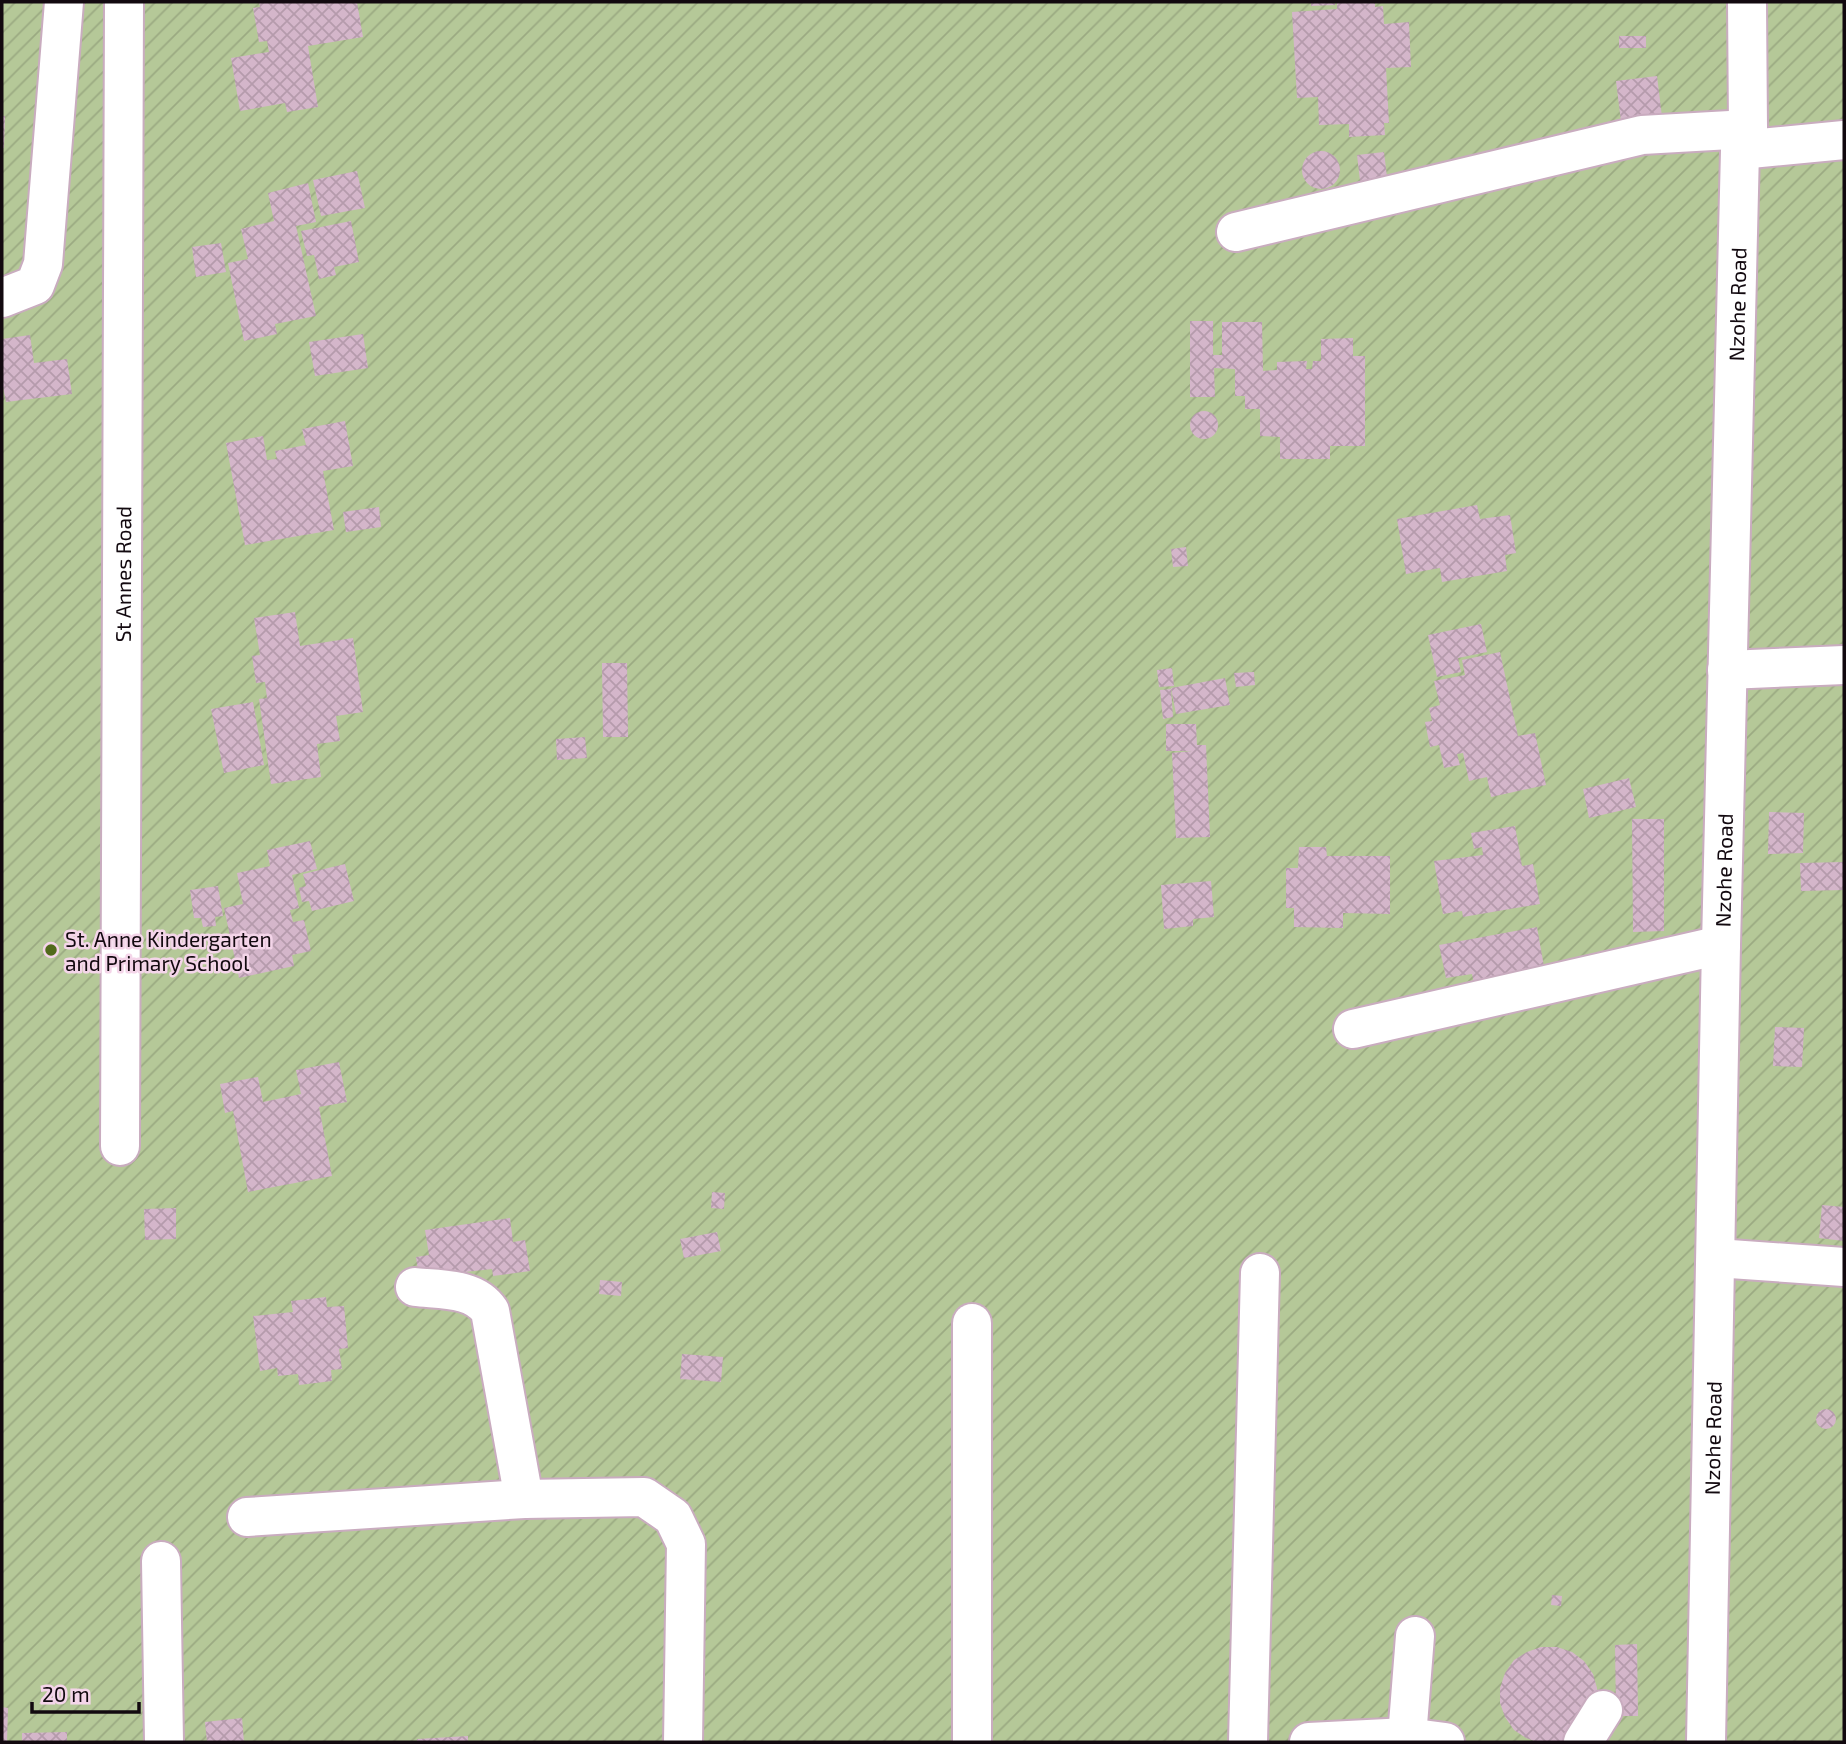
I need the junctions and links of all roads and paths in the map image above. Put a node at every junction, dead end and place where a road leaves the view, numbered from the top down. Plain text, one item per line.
1 (64, 2) edge
2 (124, 2) edge
3 (1747, 2) edge
4 (1744, 139) junction
5 (1844, 140) edge
6 (1236, 232) dead end
7 (2, 299) edge
8 (1844, 665) edge
9 (1727, 670) junction
10 (1721, 945) junction
11 (1353, 1028) dead end
12 (120, 1146) dead end
13 (1716, 1258) junction
14 (1844, 1268) edge
15 (1260, 1273) dead end
16 (415, 1287) dead end
17 (972, 1323) dead end
18 (524, 1499) junction
19 (247, 1517) dead end
20 (161, 1561) dead end
21 (1415, 1636) dead end
22 (1603, 1710) dead end
23 (1407, 1737) junction
24 (164, 1742) edge
25 (683, 1742) edge
26 (972, 1742) edge
27 (1248, 1742) edge
28 (1308, 1742) edge
29 (1445, 1742) edge
30 (1583, 1742) edge
31 (1706, 1742) edge

1 - 7 street
2 - 12 street, St Annes Road
3 - 4 street, Nzohe Road
4 - 5 street
4 - 6 street
4 - 9 street, Nzohe Road
8 - 9 street
9 - 10 street, Nzohe Road
10 - 11 street
10 - 13 street, Nzohe Road
13 - 14 street
13 - 31 street, Nzohe Road
15 - 27 street
16 - 18 street
17 - 26 street
18 - 19 street
18 - 25 street
20 - 24 street
21 - 23 street
22 - 30 street
23 - 28 street
23 - 29 street

